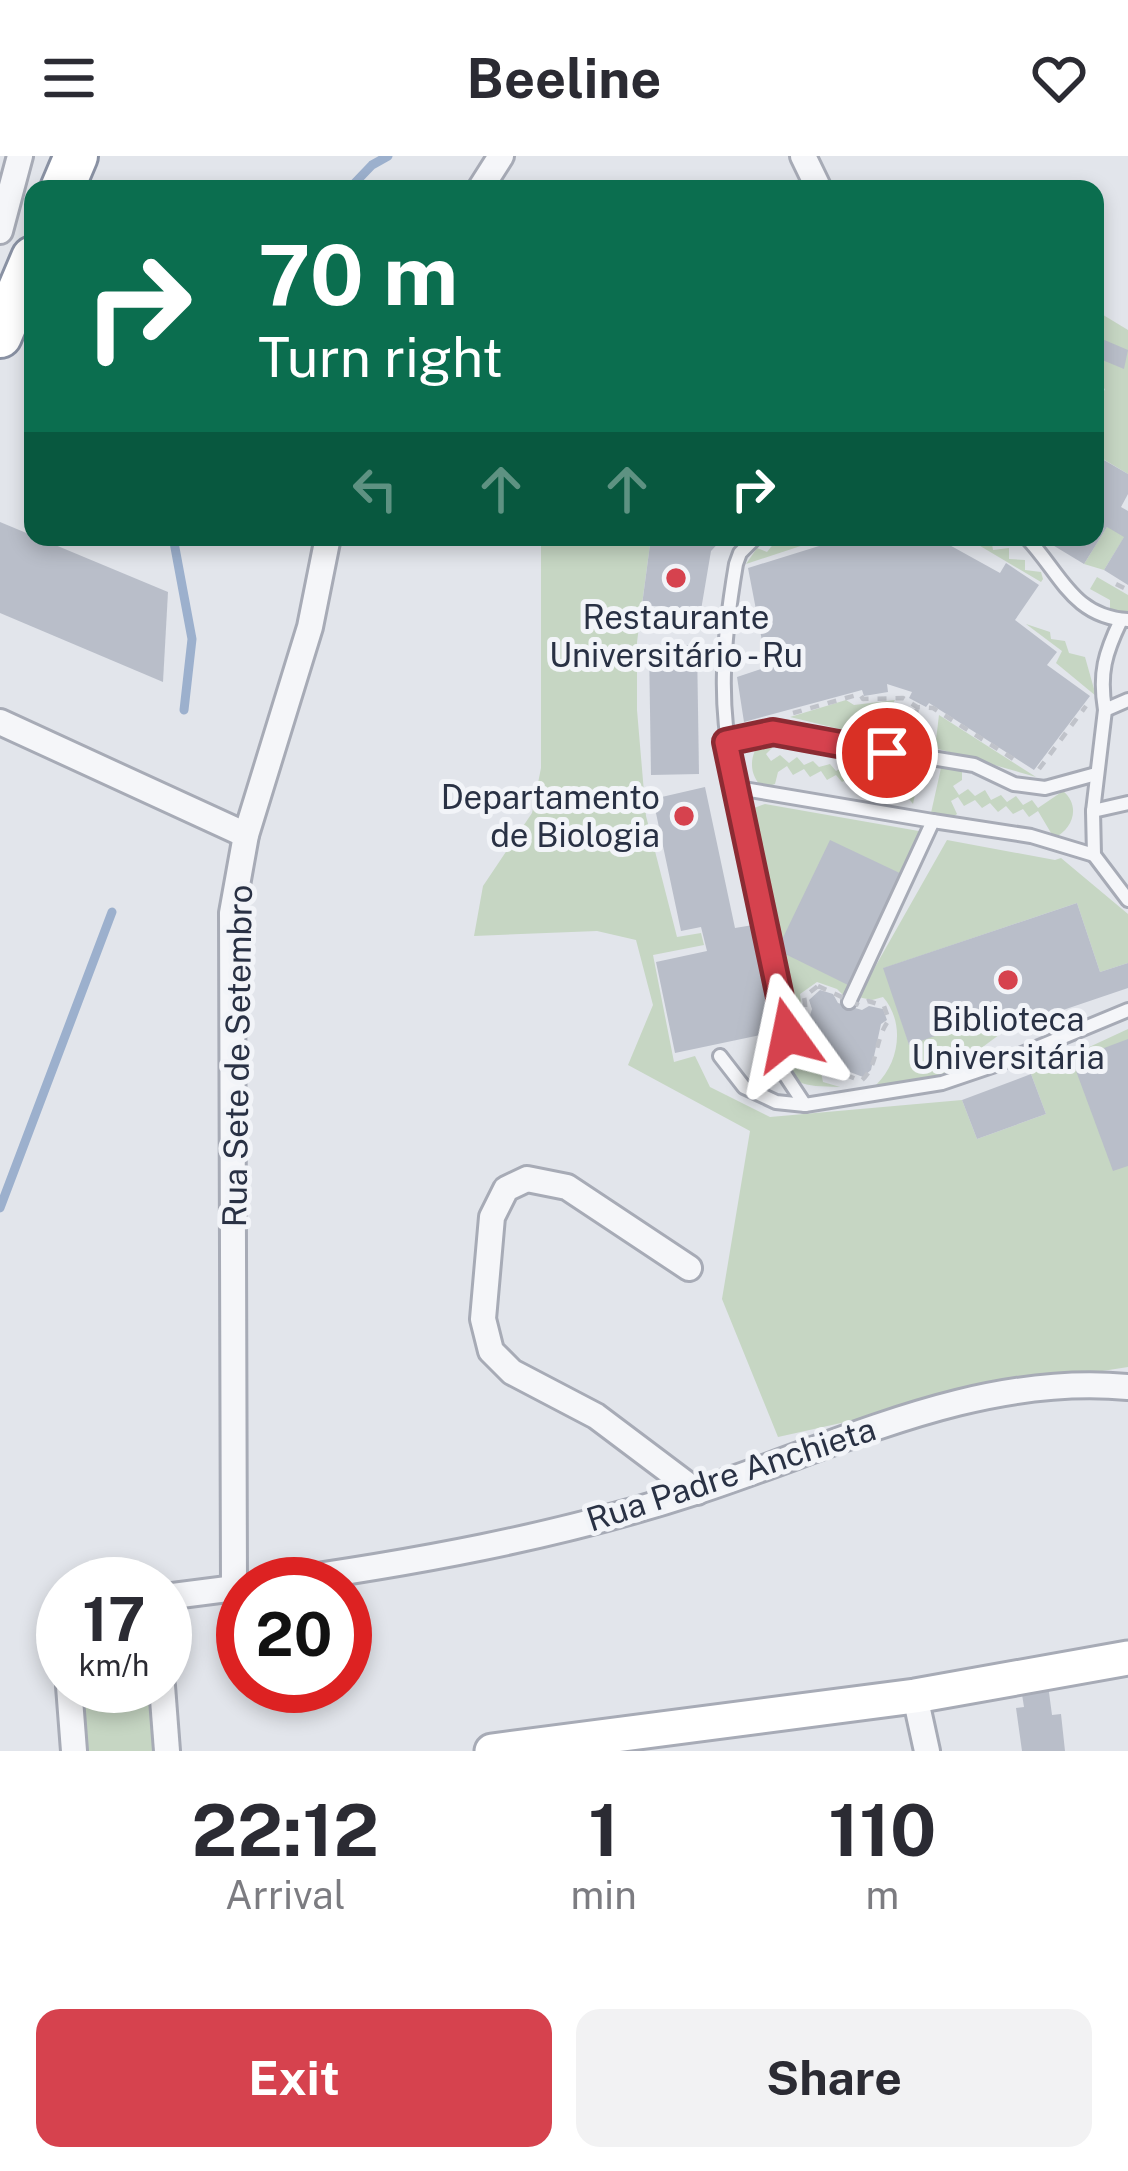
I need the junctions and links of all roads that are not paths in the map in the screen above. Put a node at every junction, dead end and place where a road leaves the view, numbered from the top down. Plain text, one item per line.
1 (20, 156) edge
2 (0, 231) edge
3 (24, 279) edge
4 (0, 336) edge
5 (326, 546) edge
6 (747, 546) edge
7 (1035, 546) edge
8 (1124, 620) edge
9 (1128, 700) edge
10 (1105, 710) junction
11 (0, 722) edge
12 (726, 739) junction
13 (1096, 774) junction
14 (738, 788) junction
15 (1128, 803) edge
16 (1093, 812) junction
17 (933, 821) junction
18 (246, 835) junction
19 (1094, 855) junction
20 (1128, 900) edge
21 (849, 1002) road end
22 (1128, 1010) edge
23 (770, 1038) dead end
24 (720, 1056) dead end
25 (774, 1058) junction
26 (805, 1105) junction
27 (689, 1268) dead end
28 (1128, 1387) edge
29 (697, 1492) junction
30 (238, 1557) edge
31 (372, 1569) edge
32 (1128, 1658) edge
33 (915, 1696) junction
34 (71, 1713) edge
35 (164, 1713) edge
36 (583, 1746) edge
37 (548, 1748) edge
38 (74, 1751) edge
39 (167, 1751) edge
40 (492, 1751) edge
41 (927, 1751) edge

1 - 2 street
3 - 4 highway
5 - 18 street, Rua Sete de Setembro
6 - 12 lane
7 - 8 lane
8 - 10 lane
9 - 10 lane
10 - 13 lane
11 - 18 street
12 - 13 lane
12 - 14 lane
13 - 16 lane
14 - 17 lane
14 - 25 lane
15 - 16 lane
16 - 19 lane
17 - 19 lane
17 - 21 lane
18 - 30 street, Rua Sete de Setembro
19 - 20 lane
22 - 26 lane
23 - 25 lane
24 - 26 lane
25 - 26 lane
27 - 29 street
28 - 29 street, Rua Padre Anchieta
29 - 31 street, Rua Padre Anchieta
32 - 33 street
33 - 36 street
33 - 41 street
34 - 38 street
35 - 39 street
36 - 37 street
37 - 40 street

